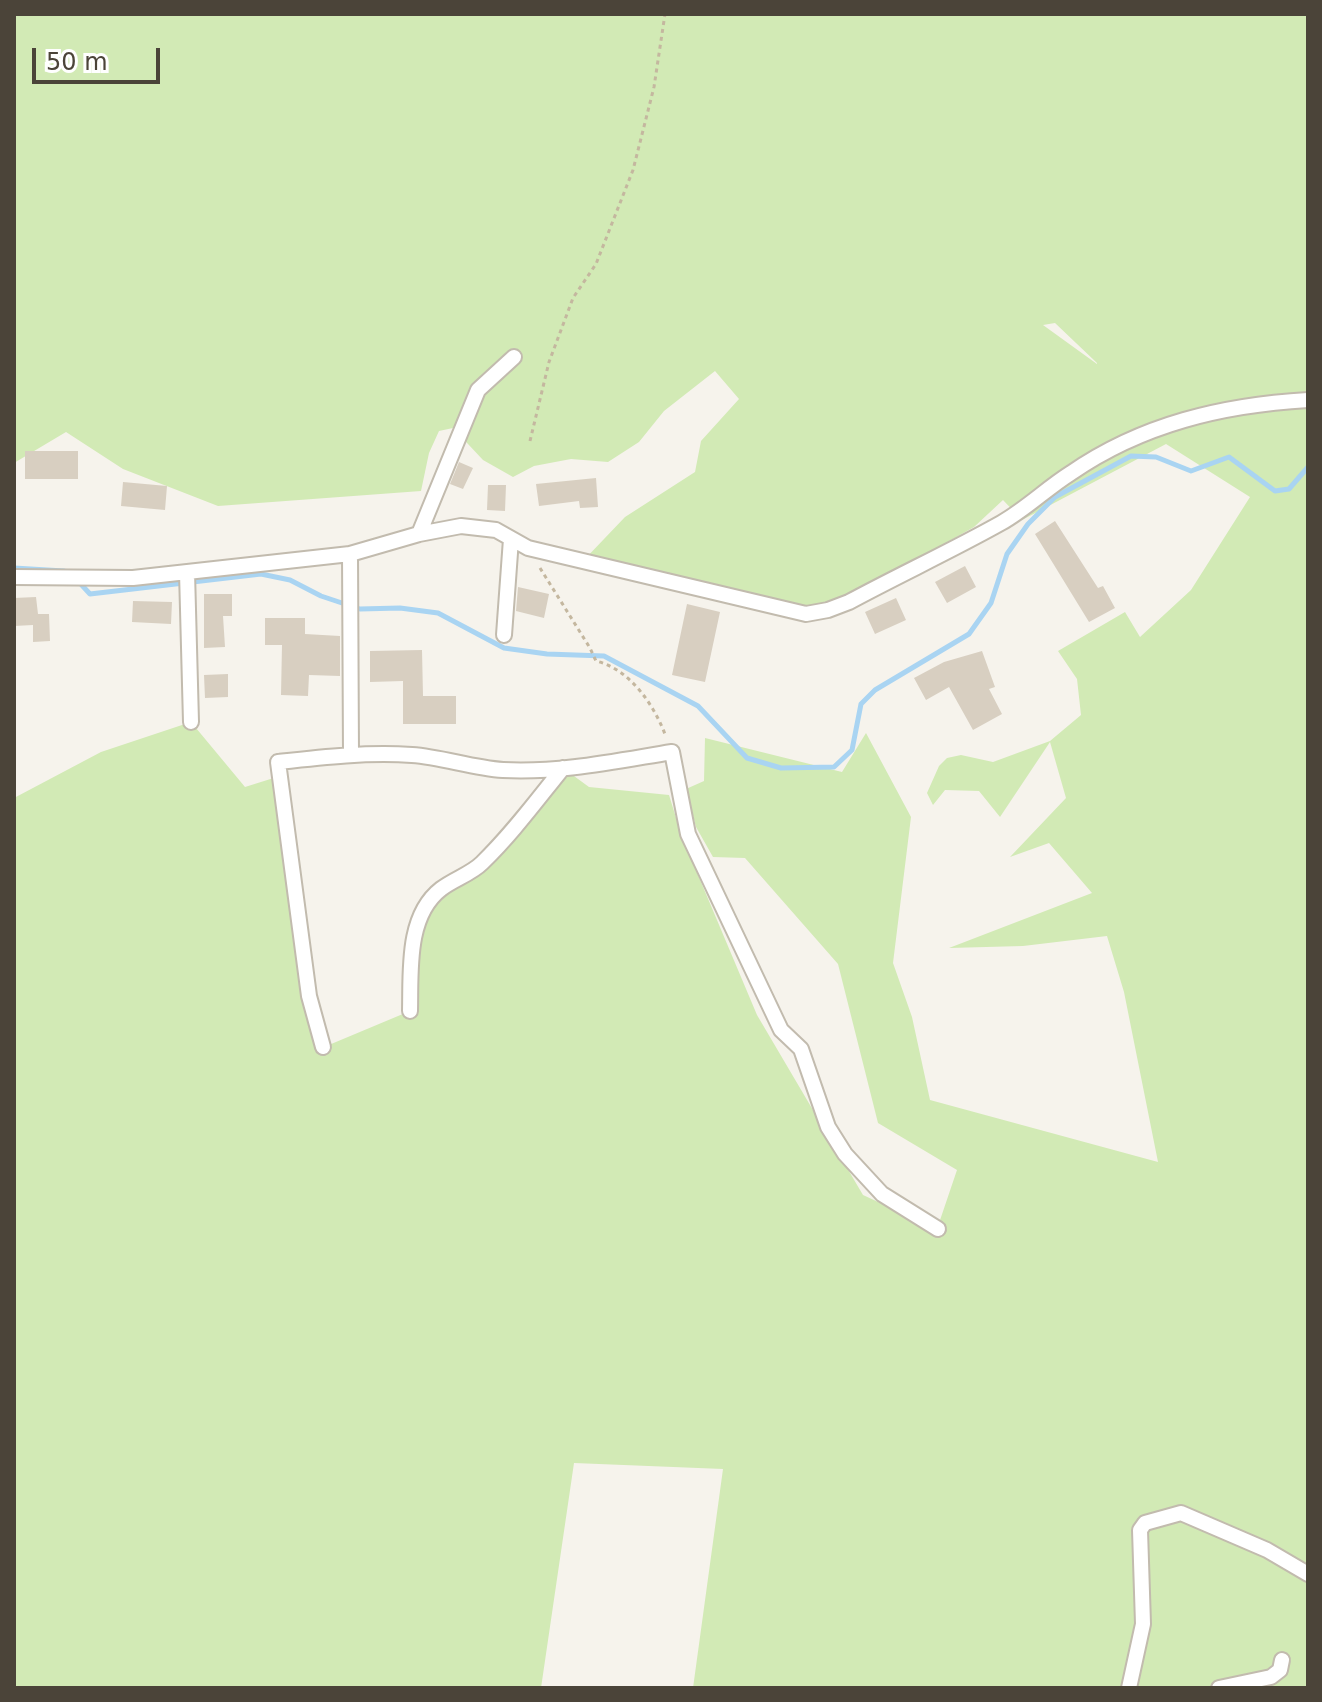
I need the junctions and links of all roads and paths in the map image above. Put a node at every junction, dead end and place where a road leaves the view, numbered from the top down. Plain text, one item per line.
1 (665, 14) edge
2 (514, 357) dead end
3 (1308, 400) edge
4 (530, 441) dead end
5 (419, 534) junction
6 (511, 539) junction
7 (528, 548) junction
8 (350, 554) junction
9 (187, 572) junction
10 (14, 577) edge
11 (504, 635) dead end
12 (191, 722) dead end
13 (672, 752) junction
14 (351, 755) junction
15 (563, 768) junction
16 (410, 1011) dead end
17 (323, 1047) dead end
18 (938, 1229) dead end
19 (1308, 1574) edge
20 (1282, 1660) dead end
21 (1129, 1688) edge
22 (1219, 1688) edge

1 - 4 path
2 - 5 street
3 - 7 street
5 - 6 street
5 - 8 street
6 - 7 street
6 - 11 street
7 - 13 path
8 - 9 street
8 - 14 street
9 - 10 street
9 - 12 street
13 - 15 street
13 - 18 street
14 - 15 street
14 - 17 street
15 - 16 street
19 - 21 street
20 - 22 street

